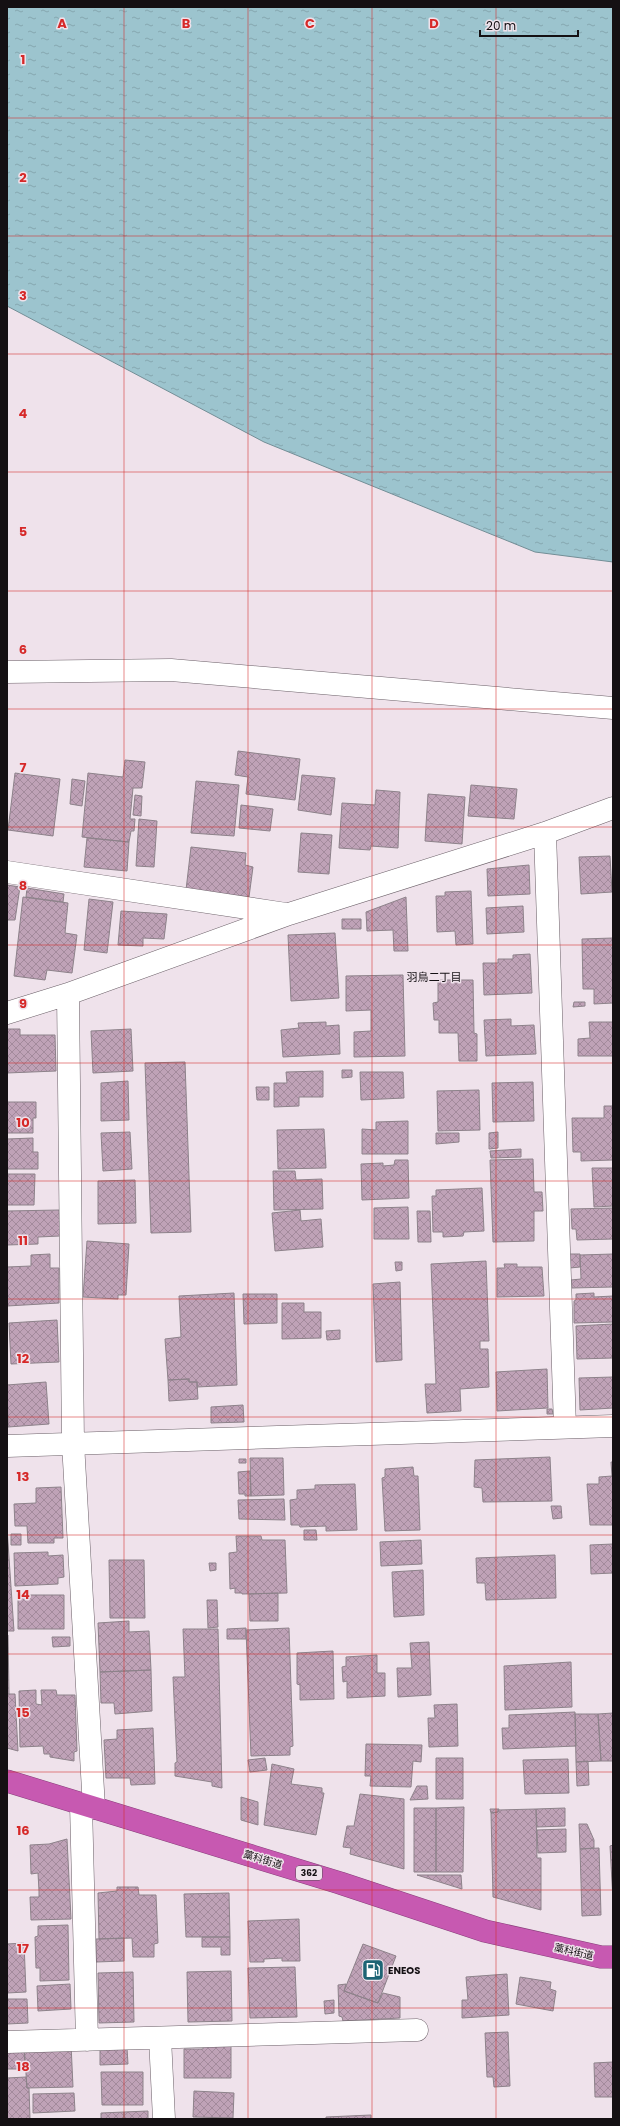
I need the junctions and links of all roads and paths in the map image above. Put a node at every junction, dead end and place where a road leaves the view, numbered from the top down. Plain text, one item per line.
1 (7, 672) edge
2 (613, 708) edge
3 (613, 808) edge
4 (545, 833) junction
5 (7, 872) edge
6 (289, 914) junction
7 (68, 994) junction
8 (7, 1013) edge
9 (613, 1426) edge
10 (565, 1427) junction
11 (73, 1443) junction
12 (7, 1446) edge
13 (7, 1781) edge
14 (88, 1806) junction
15 (613, 1957) edge
16 (417, 2030) dead end
17 (160, 2038) junction
18 (87, 2040) junction
19 (7, 2042) edge
20 (164, 2119) edge

1 - 2 street
3 - 4 street
4 - 6 street
4 - 10 street
5 - 6 street
6 - 7 street
7 - 8 street
7 - 11 street
9 - 10 street
10 - 11 street
11 - 12 street
11 - 14 street
13 - 14 highway, 藁科街道 / 362
14 - 15 highway, 藁科街道 / 362
14 - 18 street
16 - 17 street
17 - 18 street
17 - 20 street
18 - 19 street

